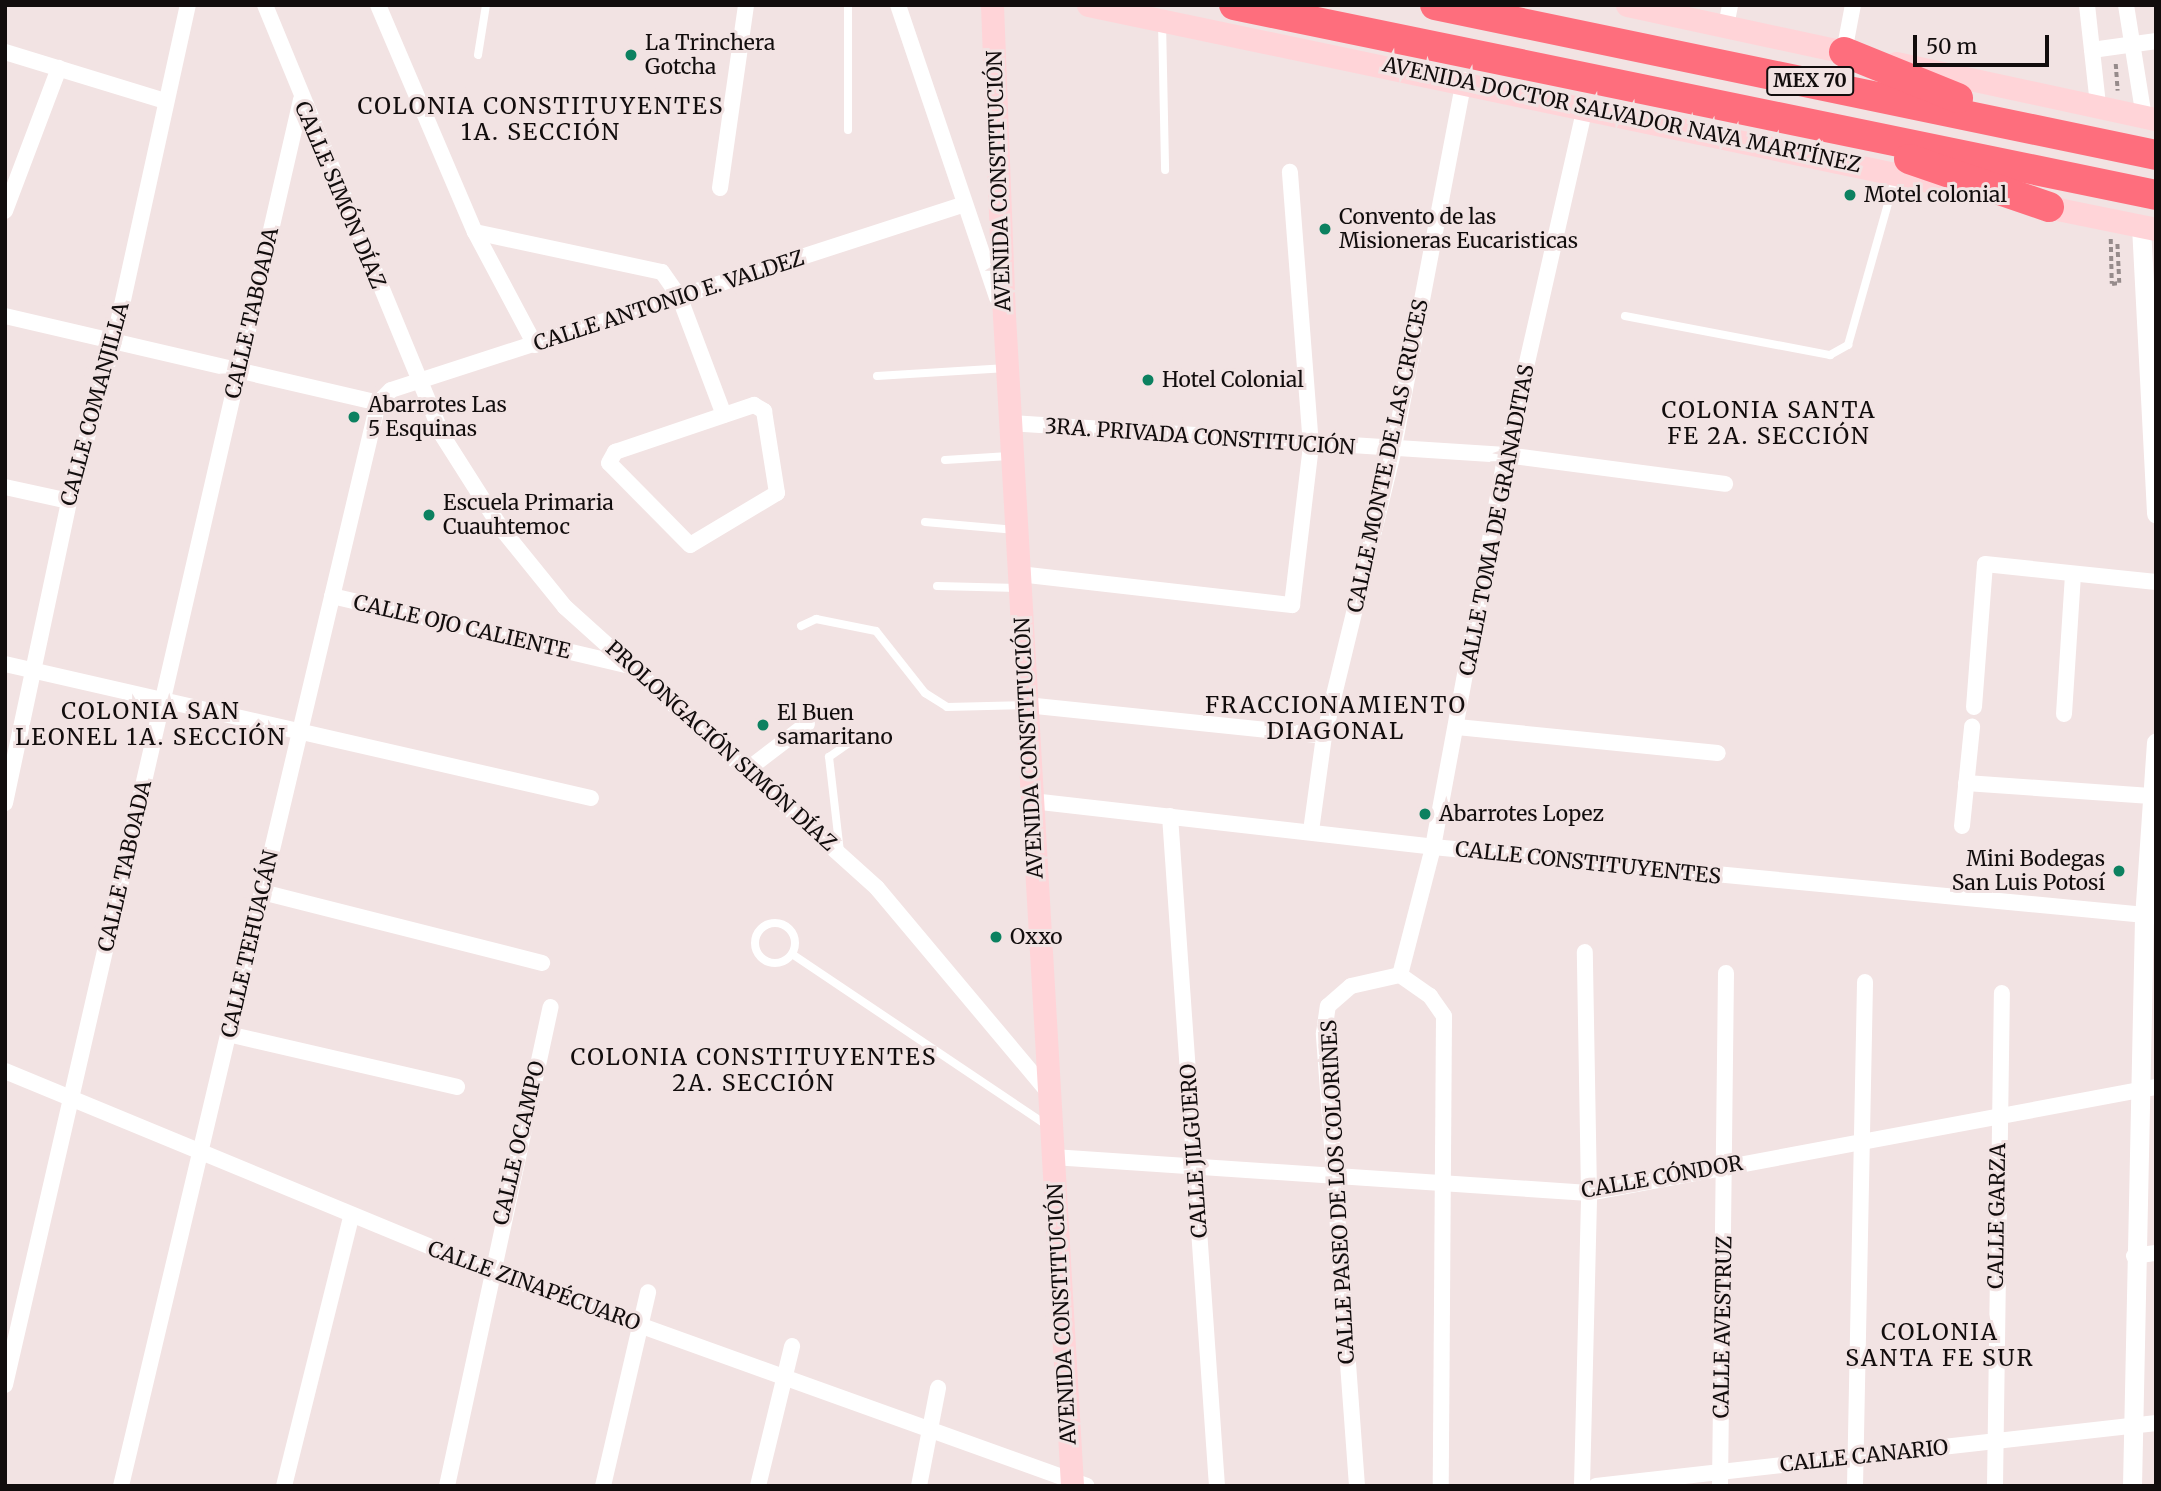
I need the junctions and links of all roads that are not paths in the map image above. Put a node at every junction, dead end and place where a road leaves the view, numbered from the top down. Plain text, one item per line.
1 (188, 5) edge
2 (265, 5) edge
3 (378, 5) edge
4 (486, 5) edge
5 (746, 5) edge
6 (848, 5) edge
7 (898, 5) edge
8 (1088, 5) edge
9 (1234, 5) edge
10 (1627, 5) edge
11 (1853, 5) edge
12 (2087, 5) edge
13 (2126, 5) edge
14 (994, 7) edge
15 (1449, 8) edge
16 (1728, 16) edge
17 (1162, 20) junction
18 (2156, 41) edge
19 (2122, 48) junction
20 (2092, 50) junction
21 (5, 52) edge
22 (1844, 52) junction
23 (478, 55) dead end
24 (59, 68) junction
25 (1464, 80) junction
26 (301, 100) junction
27 (165, 101) junction
28 (1585, 106) junction
29 (2109, 108) junction
30 (1790, 118) junction
31 (2150, 118) edge
32 (2033, 128) junction
33 (848, 130) dead end
34 (2156, 155) edge
35 (1165, 170) dead end
36 (1290, 172) dead end
37 (1896, 174) junction
38 (720, 188) dead end
39 (2156, 195) edge
40 (965, 204) junction
41 (2049, 207) junction
42 (5, 211) edge
43 (2149, 227) edge
44 (475, 232) junction
45 (679, 296) junction
46 (5, 316) edge
47 (1004, 316) junction
48 (1626, 316) dead end
49 (114, 341) junction
50 (534, 345) junction
51 (1007, 368) junction
52 (239, 369) junction
53 (877, 376) dead end
54 (419, 383) junction
55 (378, 403) junction
56 (2154, 409) edge
57 (724, 415) junction
58 (1010, 423) junction
59 (1311, 446) junction
60 (1393, 452) junction
61 (1506, 455) junction
62 (1012, 456) junction
63 (945, 460) dead end
64 (1725, 484) dead end
65 (5, 487) edge
66 (69, 502) junction
67 (2156, 514) edge
68 (925, 522) dead end
69 (1016, 530) junction
70 (2073, 575) junction
71 (1019, 581) junction
72 (2156, 582) edge
73 (937, 586) dead end
74 (332, 596) junction
75 (801, 626) dead end
76 (5, 664) edge
77 (632, 667) junction
78 (37, 671) junction
79 (162, 701) junction
80 (1026, 705) junction
81 (1974, 707) dead end
82 (2064, 714) dead end
83 (807, 724) dead end
84 (1457, 727) junction
85 (1972, 727) dead end
86 (300, 732) junction
87 (860, 735) dead end
88 (1324, 736) junction
89 (2156, 742) edge
90 (1718, 753) dead end
91 (748, 769) junction
92 (1966, 783) junction
93 (2151, 796) junction
94 (592, 798) dead end
95 (1032, 802) junction
96 (5, 803) edge
97 (1170, 816) junction
98 (1962, 827) dead end
99 (1311, 831) junction
100 (1433, 847) junction
101 (840, 852) junction
102 (262, 892) junction
103 (2150, 917) edge
104 (1585, 952) dead end
105 (792, 954) junction
106 (542, 963) dead end
107 (1726, 973) dead end
108 (1400, 975) junction
109 (1865, 982) dead end
110 (2002, 993) dead end
111 (551, 1007) dead end
112 (228, 1034) junction
113 (5, 1070) edge
114 (457, 1087) dead end
115 (2148, 1089) edge
116 (1049, 1093) junction
117 (71, 1098) junction
118 (1998, 1115) junction
119 (1051, 1129) junction
120 (1860, 1138) junction
121 (200, 1154) junction
122 (1053, 1157) junction
123 (1725, 1167) junction
124 (1195, 1170) junction
125 (1336, 1178) junction
126 (1447, 1186) junction
127 (1589, 1193) junction
128 (351, 1218) junction
129 (2156, 1253) edge
130 (2134, 1256) junction
131 (489, 1271) junction
132 (648, 1292) dead end
133 (638, 1325) junction
134 (792, 1346) dead end
135 (782, 1375) junction
136 (5, 1385) edge
137 (938, 1388) dead end
138 (2156, 1423) edge
139 (2133, 1426) junction
140 (932, 1427) junction
141 (1995, 1442) junction
142 (1855, 1456) junction
143 (1721, 1479) edge
144 (1077, 1484) edge
145 (121, 1486) edge
146 (284, 1486) edge
147 (447, 1486) edge
148 (603, 1486) edge
149 (758, 1486) edge
150 (919, 1486) edge
151 (1217, 1486) edge
152 (1357, 1486) edge
153 (1441, 1486) edge
154 (1582, 1486) edge
155 (1595, 1486) edge
156 (1855, 1486) edge
157 (1995, 1486) edge
158 (2132, 1486) edge

1 - 27 street, CALLE COMANJILLA
2 - 26 street, CALLE SIMÓN DÍAZ
3 - 44 street
4 - 23 lane
5 - 38 street
6 - 33 lane
7 - 40 street
8 - 17 main road, AVENIDA DOCTOR SALVADOR NAVA MARTÍNEZ
9 - 30 highway, AVENIDA DOCTOR SALVADOR NAVA MARTÍNEZ / MEX 70
10 - 16 main road
11 - 22 street
12 - 20 street
13 - 19 street
14 - 47 main road, AVENIDA CONSTITUCIÓN
15 - 32 highway, MEX 70
16 - 22 main road
17 - 25 main road, AVENIDA DOCTOR SALVADOR NAVA MARTÍNEZ
17 - 35 lane
18 - 19 street
19 - 20 street
19 - 31 street
20 - 29 street
21 - 24 street
22 - 29 main road
22 - 32 highway
24 - 27 street
24 - 42 street
25 - 28 main road, AVENIDA DOCTOR SALVADOR NAVA MARTÍNEZ
25 - 60 street, CALLE MONTE DE LAS CRUCES
26 - 52 street, CALLE TABOADA
26 - 54 street, CALLE SIMÓN DÍAZ
27 - 49 street, CALLE COMANJILLA
28 - 37 main road, AVENIDA DOCTOR SALVADOR NAVA MARTÍNEZ
28 - 61 street, CALLE TOMA DE GRANADITAS
29 - 31 main road
30 - 39 highway, AVENIDA DOCTOR SALVADOR NAVA MARTÍNEZ / MEX 70
30 - 41 highway
32 - 34 highway, MEX 70
36 - 59 street
37 - 41 main road, AVENIDA DOCTOR SALVADOR NAVA MARTÍNEZ
37 - 48 lane
40 - 45 street, CALLE ANTONIO E. VALDEZ
40 - 47 street
41 - 43 main road, AVENIDA DOCTOR SALVADOR NAVA MARTÍNEZ
43 - 56 street
44 - 45 street
44 - 50 street
45 - 50 street, CALLE ANTONIO E. VALDEZ
45 - 57 street
46 - 49 street
47 - 51 main road, AVENIDA CONSTITUCIÓN
49 - 52 street
49 - 66 street, CALLE COMANJILLA
50 - 54 street, CALLE ANTONIO E. VALDEZ
51 - 53 lane
51 - 58 main road, AVENIDA CONSTITUCIÓN
52 - 55 street
52 - 79 street, CALLE TABOADA
54 - 55 street, CALLE ANTONIO E. VALDEZ
54 - 77 street, PROLONGACIÓN SIMÓN DÍAZ
55 - 74 street, CALLE TEHUACÁN
56 - 67 street
57 - 57 street
58 - 59 street, 3RA. PRIVADA CONSTITUCIÓN
58 - 62 main road, AVENIDA CONSTITUCIÓN
59 - 60 street, 3RA. PRIVADA CONSTITUCIÓN
59 - 71 street
60 - 61 street, 3RA. PRIVADA CONSTITUCIÓN
60 - 88 street, CALLE MONTE DE LAS CRUCES
61 - 64 street, 3RA. PRIVADA CONSTITUCIÓN
61 - 84 street, CALLE TOMA DE GRANADITAS
62 - 63 lane
62 - 69 main road, AVENIDA CONSTITUCIÓN
65 - 66 street
66 - 78 street, CALLE COMANJILLA
68 - 69 lane
69 - 71 main road, AVENIDA CONSTITUCIÓN
70 - 72 street
70 - 81 street
70 - 82 street
71 - 73 lane
71 - 80 main road, AVENIDA CONSTITUCIÓN
74 - 77 street, CALLE OJO CALIENTE
74 - 86 street, CALLE TEHUACÁN
75 - 80 lane
76 - 78 street
77 - 91 street, PROLONGACIÓN SIMÓN DÍAZ
78 - 79 street
78 - 96 street, CALLE COMANJILLA
79 - 86 street
79 - 117 street, CALLE TABOADA
80 - 88 street
80 - 95 main road, AVENIDA CONSTITUCIÓN
83 - 91 street
84 - 90 street
84 - 100 street, CALLE TOMA DE GRANADITAS
85 - 92 street
86 - 94 street
86 - 102 street, CALLE TEHUACÁN
87 - 101 lane
88 - 99 street, CALLE MONTE DE LAS CRUCES
89 - 93 street
91 - 101 street, PROLONGACIÓN SIMÓN DÍAZ
92 - 93 street
92 - 98 street
93 - 103 street
95 - 97 street, CALLE CONSTITUYENTES
95 - 116 main road, AVENIDA CONSTITUCIÓN
97 - 99 street, CALLE CONSTITUYENTES
97 - 124 street, CALLE JILGUERO
99 - 100 street, CALLE CONSTITUYENTES
100 - 103 street, CALLE CONSTITUYENTES
100 - 108 street, CALLE TOMA DE GRANADITAS
101 - 116 street, PROLONGACIÓN SIMÓN DÍAZ
102 - 106 street
102 - 112 street, CALLE TEHUACÁN
103 - 115 street
104 - 127 street
105 - 105 lane
105 - 119 lane
107 - 123 street, CALLE AVESTRUZ
108 - 125 street, CALLE PASEO DE LOS COLORINES
108 - 126 street
109 - 120 street
110 - 118 street, CALLE GARZA
111 - 131 street, CALLE OCAMPO
112 - 114 street
112 - 121 street, CALLE TEHUACÁN
113 - 117 street, CALLE ZINAPÉCUARO
115 - 118 street, CALLE CÓNDOR
115 - 130 street
116 - 119 main road, AVENIDA CONSTITUCIÓN
117 - 121 street, CALLE ZINAPÉCUARO
117 - 136 street, CALLE TABOADA
118 - 120 street, CALLE CÓNDOR
118 - 141 street, CALLE GARZA
119 - 122 main road, AVENIDA CONSTITUCIÓN
120 - 123 street, CALLE CÓNDOR
120 - 142 street
121 - 128 street, CALLE ZINAPÉCUARO
121 - 145 street, CALLE TEHUACÁN
122 - 124 street, CALLE CÓNDOR
122 - 144 main road, AVENIDA CONSTITUCIÓN
123 - 127 street, CALLE CÓNDOR
123 - 143 street, CALLE AVESTRUZ
124 - 125 street, CALLE CÓNDOR
124 - 151 street, CALLE JILGUERO
125 - 126 street, CALLE CÓNDOR
125 - 152 street, CALLE PASEO DE LOS COLORINES
126 - 127 street, CALLE CÓNDOR
126 - 153 street
127 - 154 street
128 - 131 street, CALLE ZINAPÉCUARO
128 - 146 street
129 - 130 street
130 - 139 street
131 - 133 street, CALLE ZINAPÉCUARO
131 - 147 street, CALLE OCAMPO
132 - 133 street
133 - 135 street, CALLE ZINAPÉCUARO
133 - 148 street
134 - 135 street
135 - 140 street, CALLE ZINAPÉCUARO
135 - 149 street
137 - 140 street
138 - 139 street, CALLE CANARIO
139 - 141 street, CALLE CANARIO
139 - 158 street
140 - 144 street, CALLE ZINAPÉCUARO
140 - 150 street
141 - 142 street, CALLE CANARIO
141 - 157 street, CALLE GARZA
142 - 143 street, CALLE CANARIO
142 - 156 street
143 - 155 street, CALLE CANARIO

